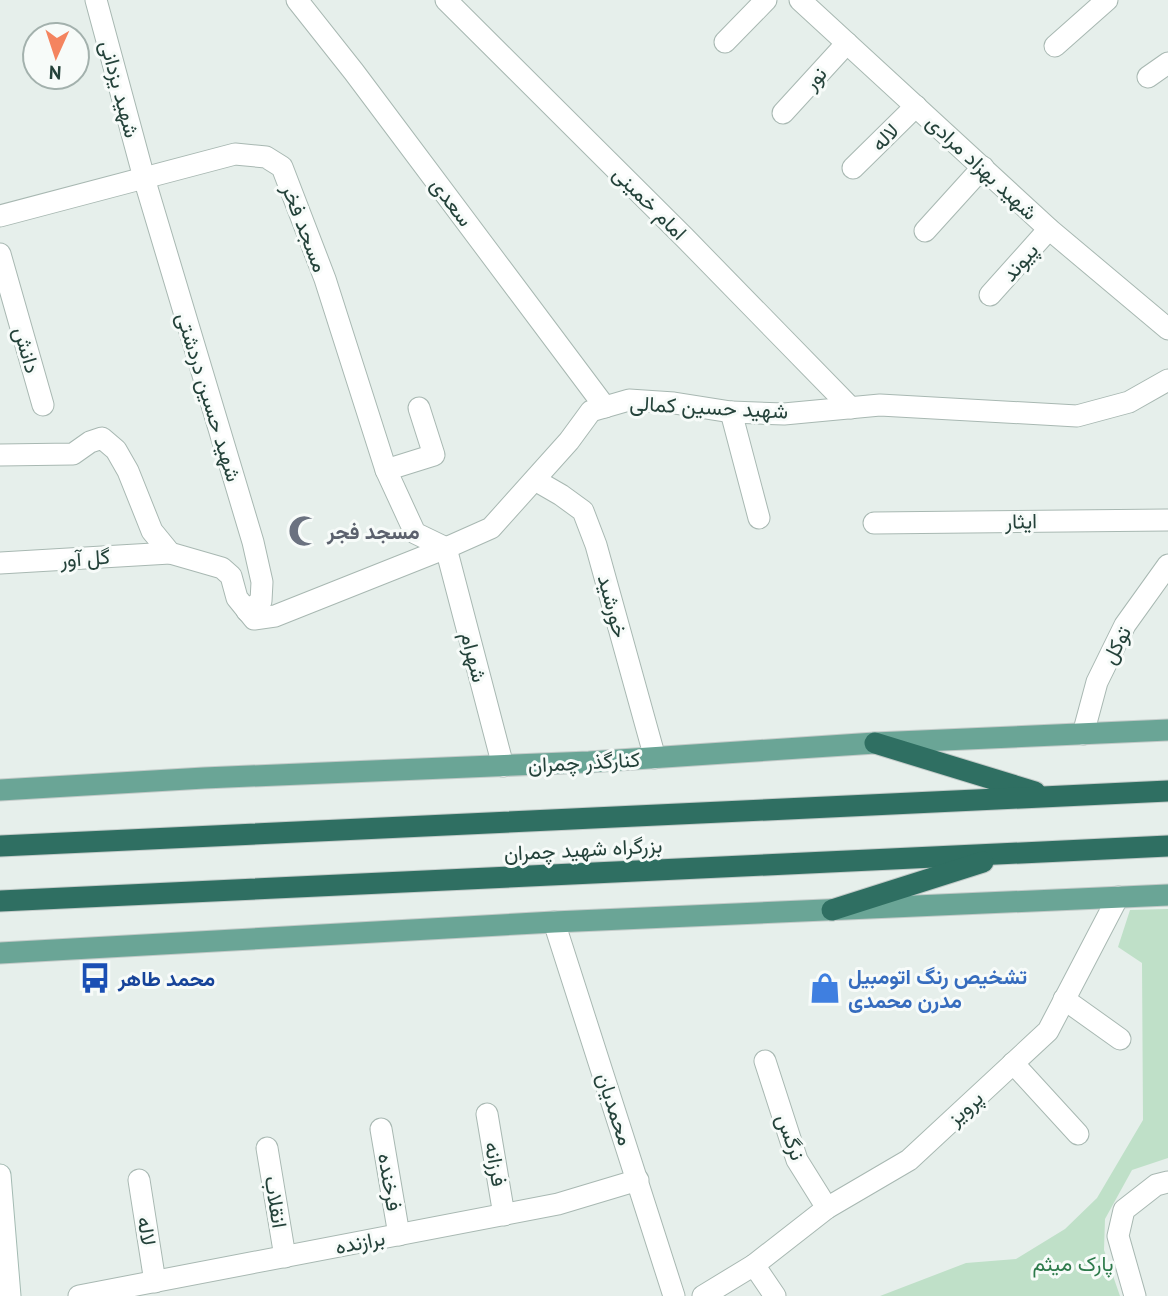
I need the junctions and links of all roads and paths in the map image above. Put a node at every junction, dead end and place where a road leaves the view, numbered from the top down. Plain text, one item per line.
1 (96, 0) edge
2 (297, 0) edge
3 (446, 0) edge
4 (766, 0) edge
5 (800, 0) edge
6 (1107, 0) edge
7 (725, 42) dead end
8 (847, 43) junction
9 (1055, 46) dead end
10 (1168, 62) edge
11 (1148, 77) dead end
12 (916, 106) junction
13 (783, 113) dead end
14 (983, 167) junction
15 (853, 168) dead end
16 (144, 178) junction
17 (0, 216) edge
18 (1049, 229) junction
19 (925, 231) dead end
20 (0, 254) edge
21 (990, 295) dead end
22 (1168, 329) edge
23 (1168, 380) edge
24 (43, 405) dead end
25 (605, 407) junction
26 (419, 408) dead end
27 (851, 408) junction
28 (731, 412) junction
29 (0, 455) edge
30 (386, 470) junction
31 (535, 480) junction
32 (759, 518) dead end
33 (1168, 520) edge
34 (874, 523) dead end
35 (446, 548) junction
36 (170, 553) junction
37 (0, 563) edge
38 (1168, 565) edge
39 (247, 611) junction
40 (1168, 730) edge
41 (1083, 734) junction
42 (875, 743) junction
43 (655, 758) junction
44 (502, 766) junction
45 (1, 789) edge
46 (1168, 791) edge
47 (1050, 797) junction
48 (0, 846) edge
49 (1168, 846) edge
50 (1010, 853) junction
51 (1168, 895) edge
52 (1118, 897) junction
53 (0, 901) edge
54 (832, 909) junction
55 (554, 922) junction
56 (0, 953) edge
57 (1064, 999) junction
58 (1120, 1039) dead end
59 (765, 1061) dead end
60 (1013, 1063) junction
61 (487, 1114) dead end
62 (381, 1129) dead end
63 (1077, 1135) dead end
64 (267, 1148) dead end
65 (0, 1175) edge
66 (139, 1180) dead end
67 (638, 1180) junction
68 (1168, 1182) edge
69 (827, 1208) junction
70 (504, 1215) junction
71 (399, 1235) junction
72 (285, 1257) junction
73 (754, 1265) junction
74 (155, 1282) junction
75 (7, 1286) edge
76 (79, 1296) edge
77 (674, 1296) edge
78 (703, 1296) edge
79 (775, 1296) edge
80 (1135, 1296) edge

1 - 16 street, شهید یزدانی
2 - 25 street, سعدی
3 - 27 street, امام خمینی
4 - 7 street
5 - 8 street, شهید بهزاد مرادی
6 - 9 street
8 - 12 street, شهید بهزاد مرادی
8 - 13 street, نور
10 - 11 street
12 - 14 street, شهید بهزاد مرادی
12 - 15 street, لاله
14 - 18 street, شهید بهزاد مرادی
14 - 19 street
16 - 17 street, مسجد فخر
16 - 30 street, مسجد فخر
16 - 39 street, شهید حسین دردشتی
18 - 21 street, پیوند
18 - 22 street, شهید بهزاد مرادی
20 - 24 street, دانش
23 - 27 street, شهید حسین کمالی
25 - 28 street, شهید حسین کمالی
25 - 31 street, شهید حسین کمالی
26 - 30 street
27 - 28 street, شهید حسین کمالی
28 - 32 street
29 - 36 street
30 - 35 street, مسجد فخر
31 - 35 street, شهید حسین کمالی
31 - 43 street, خورشید
33 - 34 street, ایثار
35 - 39 street, شهید حسین کمالی
35 - 44 street, شهرام
36 - 37 street, گل آور
36 - 39 street
38 - 41 street, توکل
40 - 41 main road, کنارگذر چمران
41 - 42 main road, کنارگذر چمران
42 - 43 main road, کنارگذر چمران
42 - 47 highway
43 - 44 main road, کنارگذر چمران
44 - 45 main road, کنارگذر چمران
46 - 47 highway, بزرگراه شهید چمران
47 - 48 highway, بزرگراه شهید چمران
49 - 50 highway, بزرگراه شهید چمران
50 - 53 highway, بزرگراه شهید چمران
50 - 54 highway
51 - 52 main road
52 - 54 main road
52 - 57 street, پرویز
54 - 55 main road
55 - 56 main road
55 - 67 street, محمدیان
57 - 58 street
57 - 60 street, پرویز
59 - 69 street, نرگس
60 - 63 street
60 - 69 street, پرویز
61 - 70 street, فرزانه
62 - 71 street, فرخنده
64 - 72 street, انقلاب
65 - 75 street
66 - 74 street, لاله
67 - 70 street, برازنده
67 - 77 street, محمدیان
68 - 80 street
69 - 73 street, پرویز
70 - 71 street, برازنده
71 - 72 street, برازنده
72 - 74 street, برازنده
73 - 78 street, پرویز
73 - 79 street
74 - 76 street, برازنده

